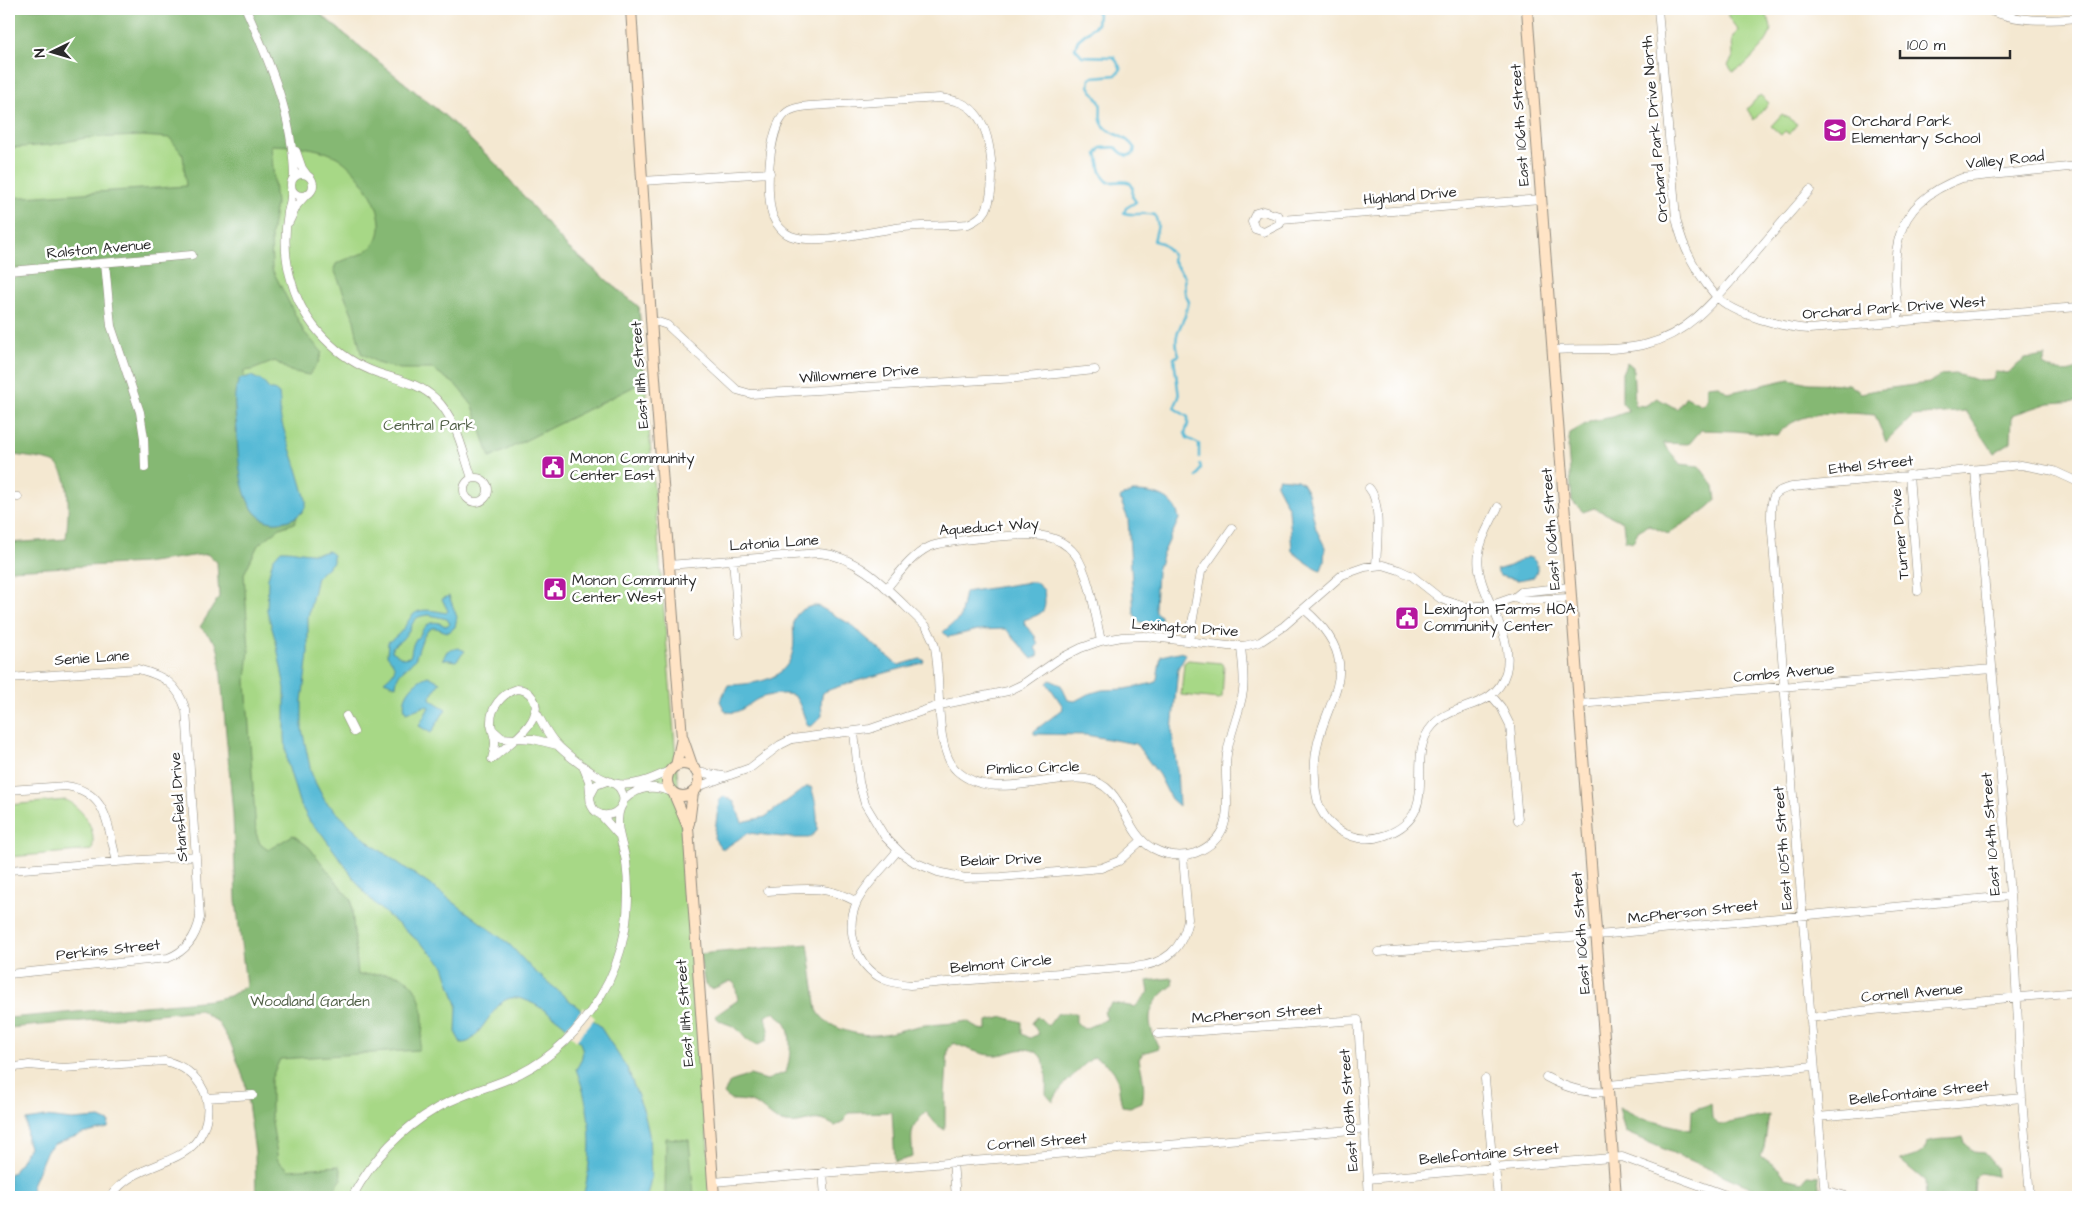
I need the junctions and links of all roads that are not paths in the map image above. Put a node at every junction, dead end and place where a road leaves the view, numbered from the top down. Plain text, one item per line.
1 (246, 9) edge
2 (631, 9) edge
3 (1527, 9) edge
4 (1658, 9) edge
5 (1986, 9) edge
6 (2078, 18) edge
7 (293, 147) junction
8 (2078, 166) edge
9 (770, 173) junction
10 (307, 175) junction
11 (294, 176) junction
12 (642, 180) junction
13 (292, 190) junction
14 (1810, 190) dead end
15 (304, 196) junction
16 (1541, 199) junction
17 (1281, 220) dead end
18 (288, 223) junction
19 (192, 255) dead end
20 (105, 263) junction
21 (9, 271) edge
22 (1717, 297) junction
23 (2078, 307) edge
24 (651, 322) junction
25 (1899, 323) junction
26 (1552, 350) junction
27 (1095, 370) dead end
28 (145, 468) dead end
29 (1974, 470) junction
30 (1909, 476) junction
31 (472, 478) dead end
32 (2078, 482) edge
33 (1369, 488) dead end
34 (9, 496) edge
35 (18, 497) dead end
36 (1773, 497) joint
37 (1498, 508) dead end
38 (1232, 528) dead end
39 (733, 560) junction
40 (668, 565) junction
41 (1376, 565) junction
42 (1570, 586) junction
43 (886, 589) junction
44 (1918, 591) dead end
45 (1515, 597) junction
46 (1571, 598) junction
47 (1492, 605) junction
48 (1304, 609) junction
49 (739, 634) dead end
50 (1189, 640) junction
51 (1101, 641) junction
52 (1240, 646) junction
53 (1992, 669) junction
54 (9, 678) edge
55 (174, 685) joint
56 (1785, 687) junction
57 (1491, 695) junction
58 (1579, 704) junction
59 (940, 705) junction
60 (535, 710) junction
61 (346, 716) dead end
62 (493, 730) junction
63 (354, 732) dead end
64 (854, 732) junction
65 (682, 738) junction
66 (517, 739) junction
67 (557, 745) junction
68 (583, 766) junction
69 (672, 768) junction
70 (695, 770) junction
71 (723, 776) junction
72 (610, 782) junction
73 (695, 789) junction
74 (9, 790) edge
75 (673, 793) junction
76 (590, 796) junction
77 (623, 803) junction
78 (600, 814) junction
79 (1518, 820) dead end
80 (688, 827) junction
81 (620, 836) junction
82 (1142, 840) junction
83 (898, 850) junction
84 (196, 856) junction
85 (1183, 856) junction
86 (117, 861) junction
87 (9, 870) edge
88 (768, 891) dead end
89 (2009, 896) junction
90 (857, 902) junction
91 (1802, 915) junction
92 (197, 930) joint
93 (1596, 934) junction
94 (1378, 952) dead end
95 (9, 974) edge
96 (2078, 992) edge
97 (2016, 997) junction
98 (1810, 1018) junction
99 (1358, 1020) joint
100 (1158, 1034) dead end
101 (1814, 1066) junction
102 (9, 1068) edge
103 (1546, 1078) dead end
104 (1485, 1079) dead end
105 (1608, 1089) junction
106 (253, 1095) dead end
107 (206, 1098) junction
108 (2022, 1098) junction
109 (1818, 1116) junction
110 (1364, 1129) junction
111 (1614, 1158) junction
112 (953, 1162) junction
113 (1495, 1167) junction
114 (823, 1172) junction
115 (1368, 1179) junction
116 (713, 1182) junction
117 (1824, 1194) edge
118 (110, 1197) edge
119 (352, 1197) edge
120 (714, 1197) edge
121 (825, 1197) edge
122 (956, 1197) edge
123 (1369, 1197) edge
124 (1498, 1197) edge
125 (1616, 1197) edge
126 (1731, 1197) edge
127 (1850, 1197) edge
128 (2030, 1197) edge

1 - 7 street
2 - 12 main road, East 111th Street
3 - 16 main road, East 106th Street
4 - 22 street, Orchard Park Drive North
5 - 6 street
7 - 10 street
7 - 11 street
8 - 25 street, Valley Road
9 - 9 street
9 - 12 street
10 - 11 street
10 - 15 street
11 - 13 street
12 - 24 main road, East 111th Street
13 - 15 street
13 - 18 street
14 - 22 street
15 - 18 street
16 - 17 street, Highland Drive
16 - 26 main road, East 106th Street
18 - 31 street
19 - 20 street, Ralston Avenue
20 - 21 street, Ralston Avenue
20 - 28 street
22 - 25 street, Orchard Park Drive West
22 - 26 street
23 - 25 street, Orchard Park Drive West
24 - 27 street, Willowmere Drive
24 - 40 main road, East 111th Street
26 - 42 main road, East 106th Street
29 - 30 street, Ethel Street
29 - 32 street, Ethel Street
29 - 53 street, East 104th Street
30 - 36 street, Ethel Street
30 - 44 street, Turner Drive
33 - 41 street
34 - 35 street
36 - 56 street, East 105th Street
37 - 47 street
38 - 50 street
39 - 40 street, Latonia Lane
39 - 43 street, Latonia Lane
39 - 49 street
40 - 65 main road, East 111th Street
41 - 47 street, Lexington Drive
41 - 48 street, Lexington Drive
42 - 45 street, Lexington Drive
42 - 46 main road, East 106th Street
43 - 51 street, Aqueduct Way
43 - 59 street, Latonia Lane
45 - 46 street, Lexington Drive
45 - 47 street, Lexington Drive
46 - 58 main road, East 106th Street
47 - 57 street
48 - 52 street, Lexington Drive
48 - 57 street
50 - 51 street, Lexington Drive
50 - 52 street, Lexington Drive
51 - 59 street, Lexington Drive
52 - 85 street
53 - 56 street, Combs Avenue
53 - 89 street, East 104th Street
54 - 55 street, Senie Lane
55 - 84 street, Stansfield Drive
56 - 58 street, Combs Avenue
56 - 91 street, East 105th Street
57 - 79 street
58 - 93 main road, East 106th Street
59 - 64 street, Lexington Drive
59 - 82 street, Pimlico Circle
60 - 62 street
60 - 66 street
60 - 67 street
61 - 63 street
62 - 66 street
62 - 66 street
64 - 71 street, Lexington Drive
64 - 83 street, Belair Drive
65 - 69 main road, East 111th Street
65 - 70 main road, East 111th Street
66 - 67 street
67 - 68 street
68 - 72 street
68 - 76 street
69 - 70 main road
69 - 72 street
69 - 75 main road
70 - 71 street, Lexington Drive
70 - 73 main road
71 - 73 street, Lexington Drive
72 - 76 street
72 - 77 street
73 - 75 main road
73 - 80 main road, East 111th Street
74 - 86 street
75 - 77 street
75 - 80 main road, East 111th Street
76 - 78 street
77 - 78 street
77 - 81 street
78 - 81 street
80 - 116 main road, East 111th Street
81 - 119 street
82 - 83 street, Belair Drive
82 - 85 street, Pimlico Circle
83 - 90 street, Belmont Circle
84 - 86 street
84 - 92 street, Stansfield Drive
85 - 90 street, Belmont Circle
86 - 87 street
88 - 90 street
89 - 91 street, McPherson Street
89 - 97 street, East 104th Street
91 - 93 street, McPherson Street
91 - 98 street, East 105th Street
92 - 95 street, Perkins Street
93 - 94 street, McPherson Street
93 - 105 main road, East 106th Street
96 - 97 street, Cornell Avenue
97 - 98 street, Cornell Avenue
97 - 108 street, East 104th Street
98 - 101 street, East 105th Street
99 - 100 street, McPherson Street
99 - 110 street, East 108th Street
101 - 105 street
101 - 109 street, East 105th Street
102 - 107 street
103 - 105 street
104 - 113 street
105 - 111 main road, East 106th Street
106 - 107 street
107 - 118 street
108 - 109 street, Bellefontaine Street
108 - 128 street, East 104th Street
109 - 117 street, East 105th Street
110 - 112 street, Cornell Street
110 - 115 street, East 108th Street
111 - 113 street, Bellefontaine Street
111 - 125 main road, East 106th Street
111 - 126 street, Bellefontaine Street
112 - 114 street, Cornell Street
112 - 122 street
113 - 115 street, Bellefontaine Street
113 - 124 street
114 - 116 street, Cornell Street
114 - 121 street
115 - 123 street, East 108th Street
116 - 120 main road, East 111th Street
117 - 127 street

